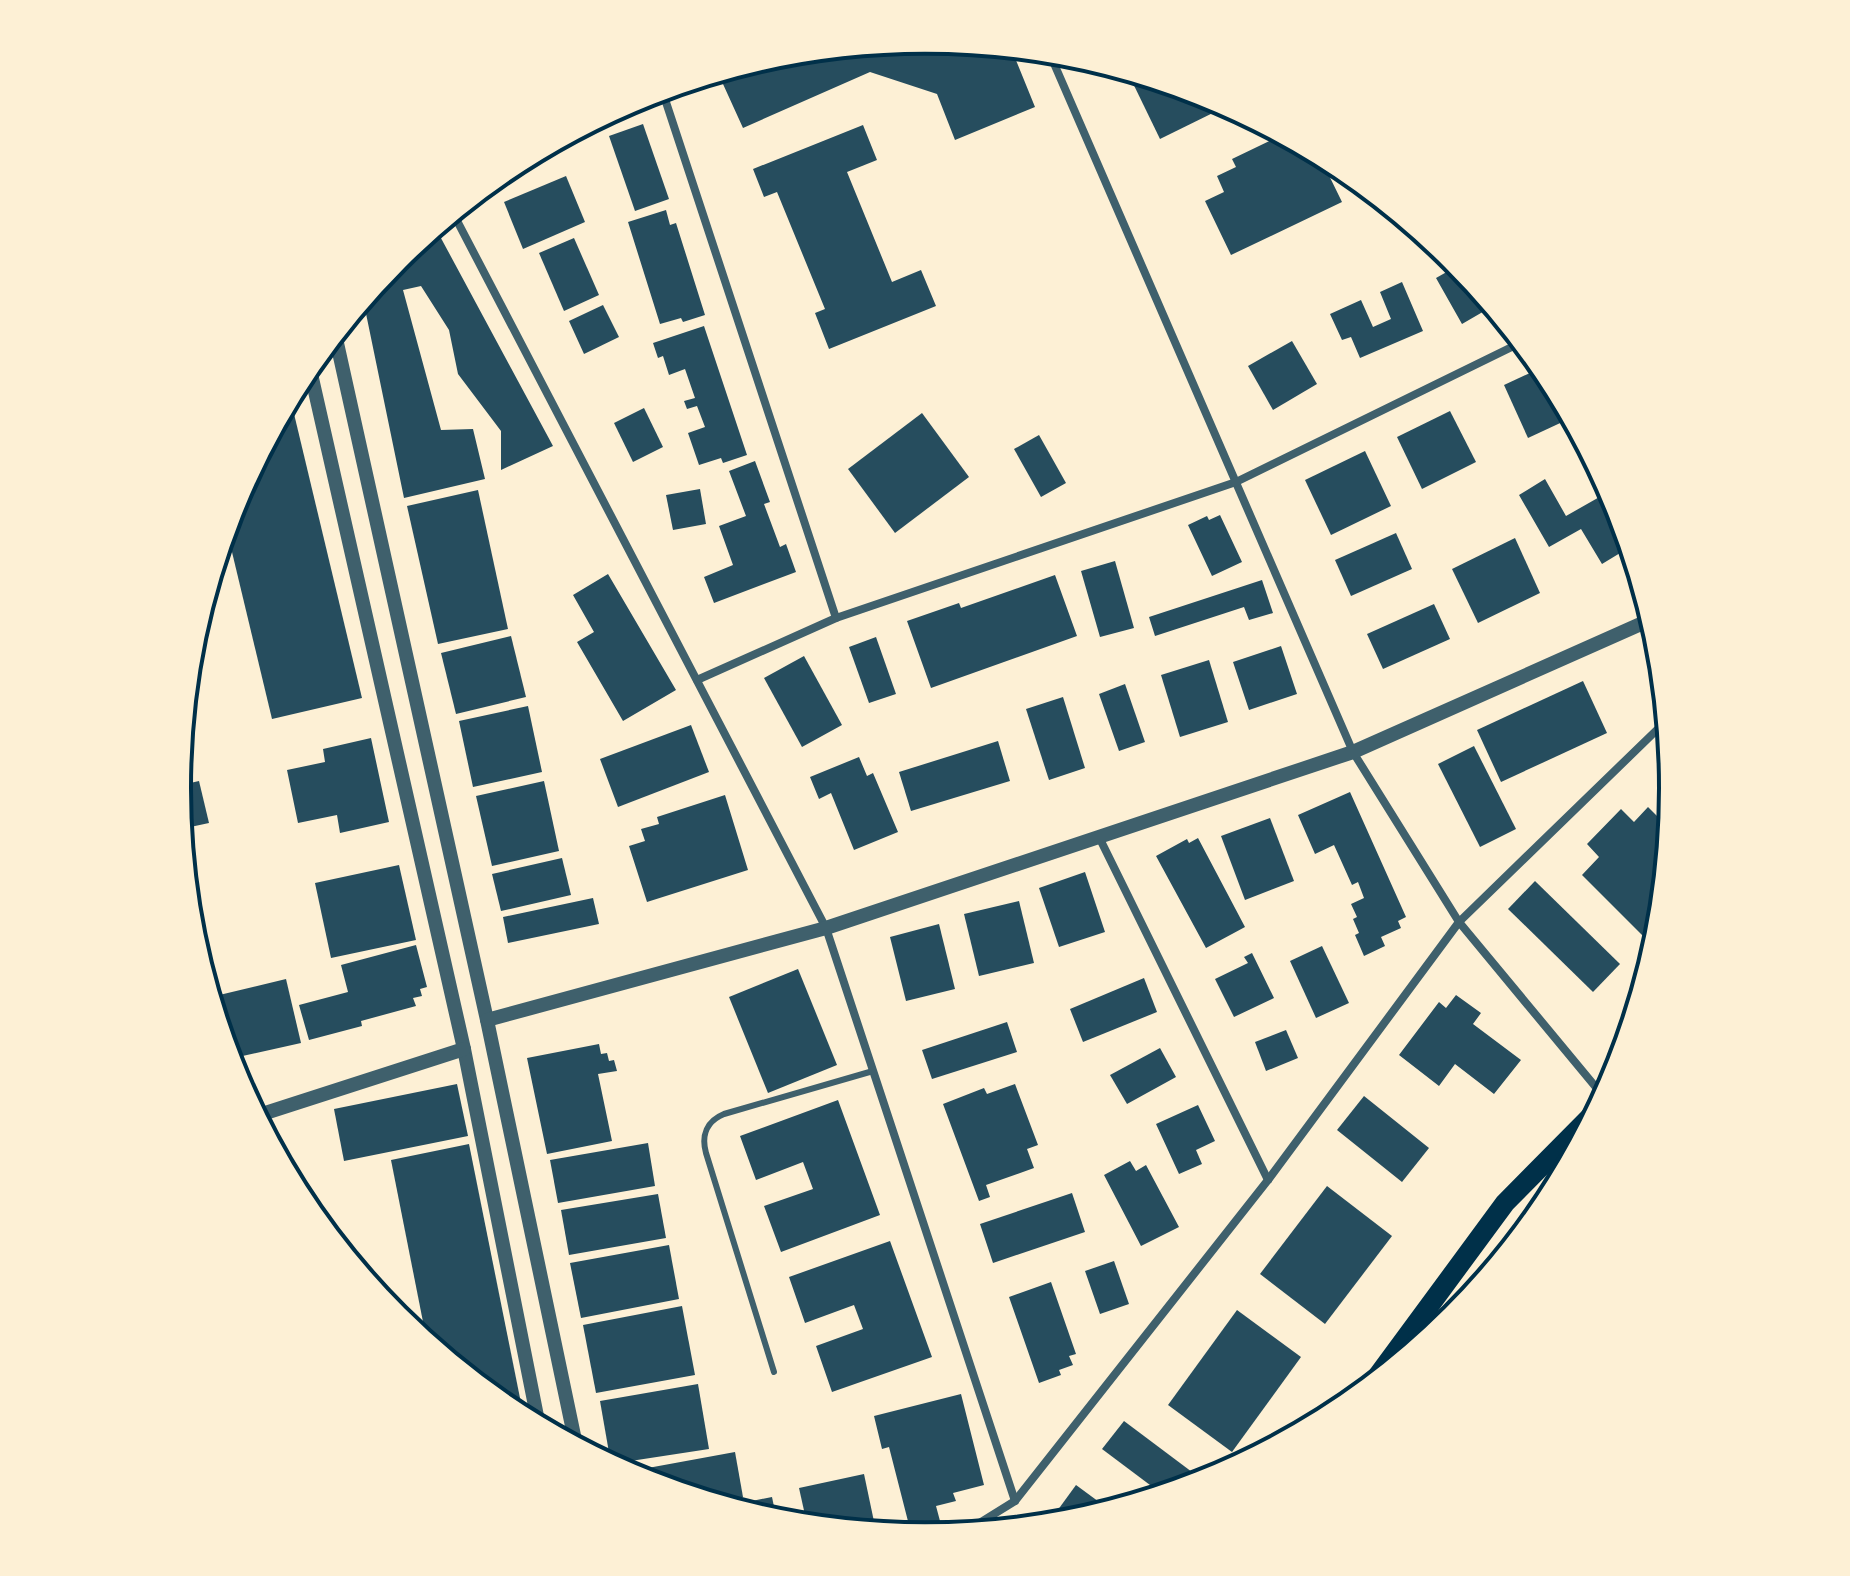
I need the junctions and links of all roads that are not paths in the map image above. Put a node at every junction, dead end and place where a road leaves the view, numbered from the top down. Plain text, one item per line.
1 (1055, 66) edge
2 (666, 102) edge
3 (458, 222) edge
4 (1511, 347) edge
5 (338, 348) edge
6 (313, 383) edge
7 (1236, 482) junction
8 (836, 618) junction
9 (1640, 624) edge
10 (697, 680) junction
11 (1656, 731) edge
12 (1353, 752) junction
13 (1099, 837) junction
14 (1459, 922) junction
15 (826, 928) junction
16 (487, 1020) junction
17 (464, 1049) junction
18 (873, 1071) junction
19 (1595, 1086) edge
20 (267, 1113) edge
21 (1571, 1137) edge
22 (1268, 1180) junction
23 (1397, 1350) edge
24 (774, 1372) dead end
25 (536, 1410) edge
26 (573, 1432) edge
27 (1015, 1501) junction
28 (986, 1519) edge

1 - 7 street
2 - 8 street
3 - 10 street
4 - 7 street
5 - 16 street
6 - 17 street
7 - 8 street
7 - 12 street
8 - 10 street
9 - 12 street
10 - 15 street
11 - 14 street
12 - 13 street
12 - 14 street
13 - 15 street
13 - 22 street
14 - 19 street
14 - 22 street
15 - 16 street
15 - 18 street
16 - 26 street
17 - 20 street
17 - 25 street
18 - 24 lane
18 - 27 street
21 - 23 main road
22 - 27 street
27 - 28 street

